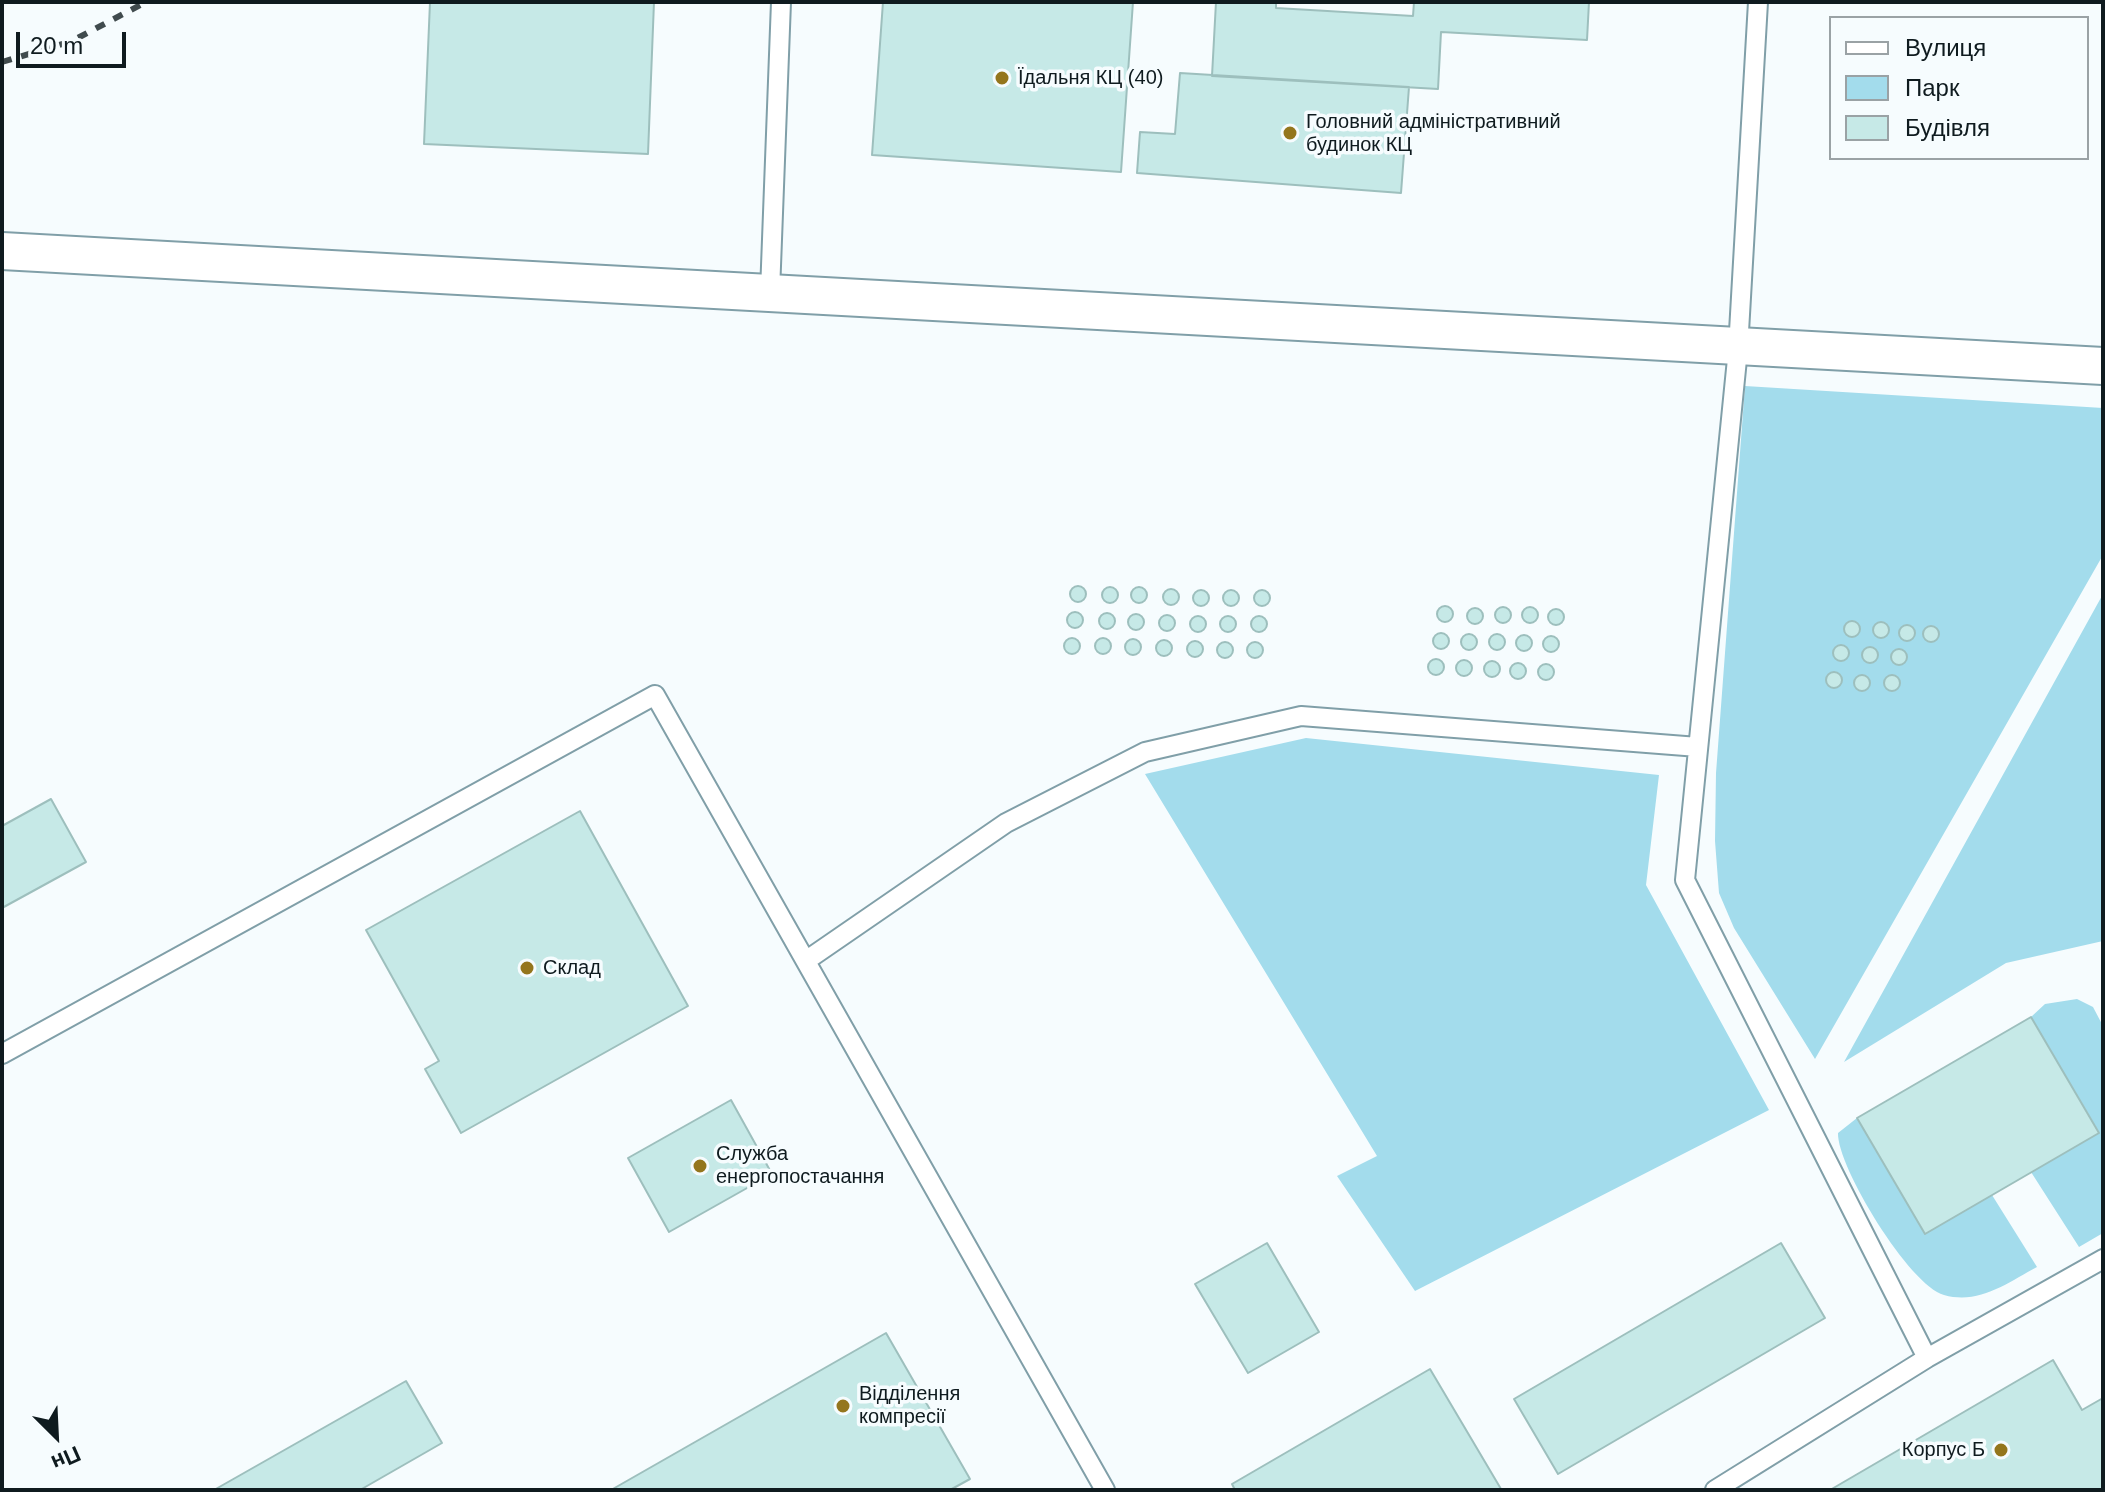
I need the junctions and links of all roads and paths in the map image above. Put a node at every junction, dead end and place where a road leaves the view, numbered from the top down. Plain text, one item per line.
1 (781, 2) edge
2 (1758, 2) edge
3 (2, 251) edge
4 (770, 292) junction
5 (1738, 349) junction
6 (2103, 366) edge
7 (1698, 747) junction
8 (807, 960) junction
9 (2, 1054) edge
10 (2103, 1259) edge
11 (1927, 1358) junction
12 (1105, 1490) edge
13 (1715, 1490) edge

1 - 4 lane
2 - 5 lane
3 - 4 street
4 - 5 street
5 - 6 street
5 - 7 lane
7 - 8 lane
7 - 11 lane
8 - 9 lane
8 - 12 lane
10 - 11 lane
11 - 13 lane

